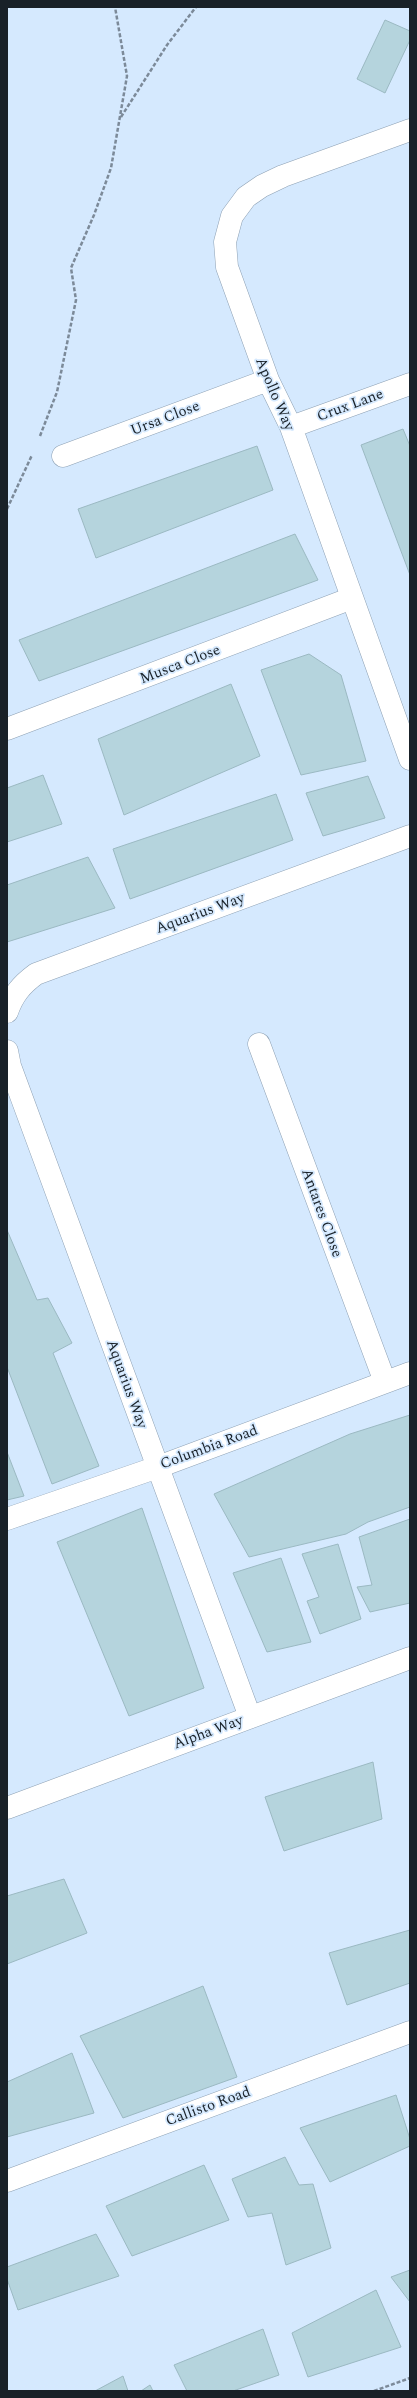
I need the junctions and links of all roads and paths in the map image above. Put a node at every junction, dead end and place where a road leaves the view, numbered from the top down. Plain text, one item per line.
1 (115, 7) edge
2 (196, 7) edge
3 (120, 118) junction
4 (410, 130) edge
5 (268, 380) junction
6 (410, 384) edge
7 (290, 427) junction
8 (39, 439) dead end
9 (33, 452) dead end
10 (63, 456) dead end
11 (7, 509) edge
12 (352, 598) junction
13 (7, 729) edge
14 (410, 759) edge
15 (410, 836) edge
16 (7, 1012) edge
17 (259, 1044) dead end
18 (7, 1051) edge
19 (410, 1373) edge
20 (385, 1382) junction
21 (158, 1466) junction
22 (7, 1519) edge
23 (410, 1658) edge
24 (250, 1717) junction
25 (7, 1808) edge
26 (410, 2032) edge
27 (7, 2181) edge
28 (410, 2378) edge
29 (374, 2391) edge

1 - 3 path
2 - 3 path
3 - 8 path
4 - 5 street, Apollo Way
5 - 7 street, Apollo Way
5 - 10 street, Ursa Close
6 - 7 street, Crux Lane
7 - 12 street, Apollo Way
9 - 11 path
12 - 13 street, Musca Close
12 - 14 street, Apollo Way
15 - 16 street, Aquarius Way
17 - 20 street, Antares Close
18 - 21 street, Aquarius Way
19 - 20 street, Columbia Road
20 - 21 street, Columbia Road
21 - 22 street, Columbia Road
21 - 24 street, Aquarius Way
23 - 24 street, Alpha Way
24 - 25 street, Alpha Way
26 - 27 street, Callisto Road
28 - 29 path

